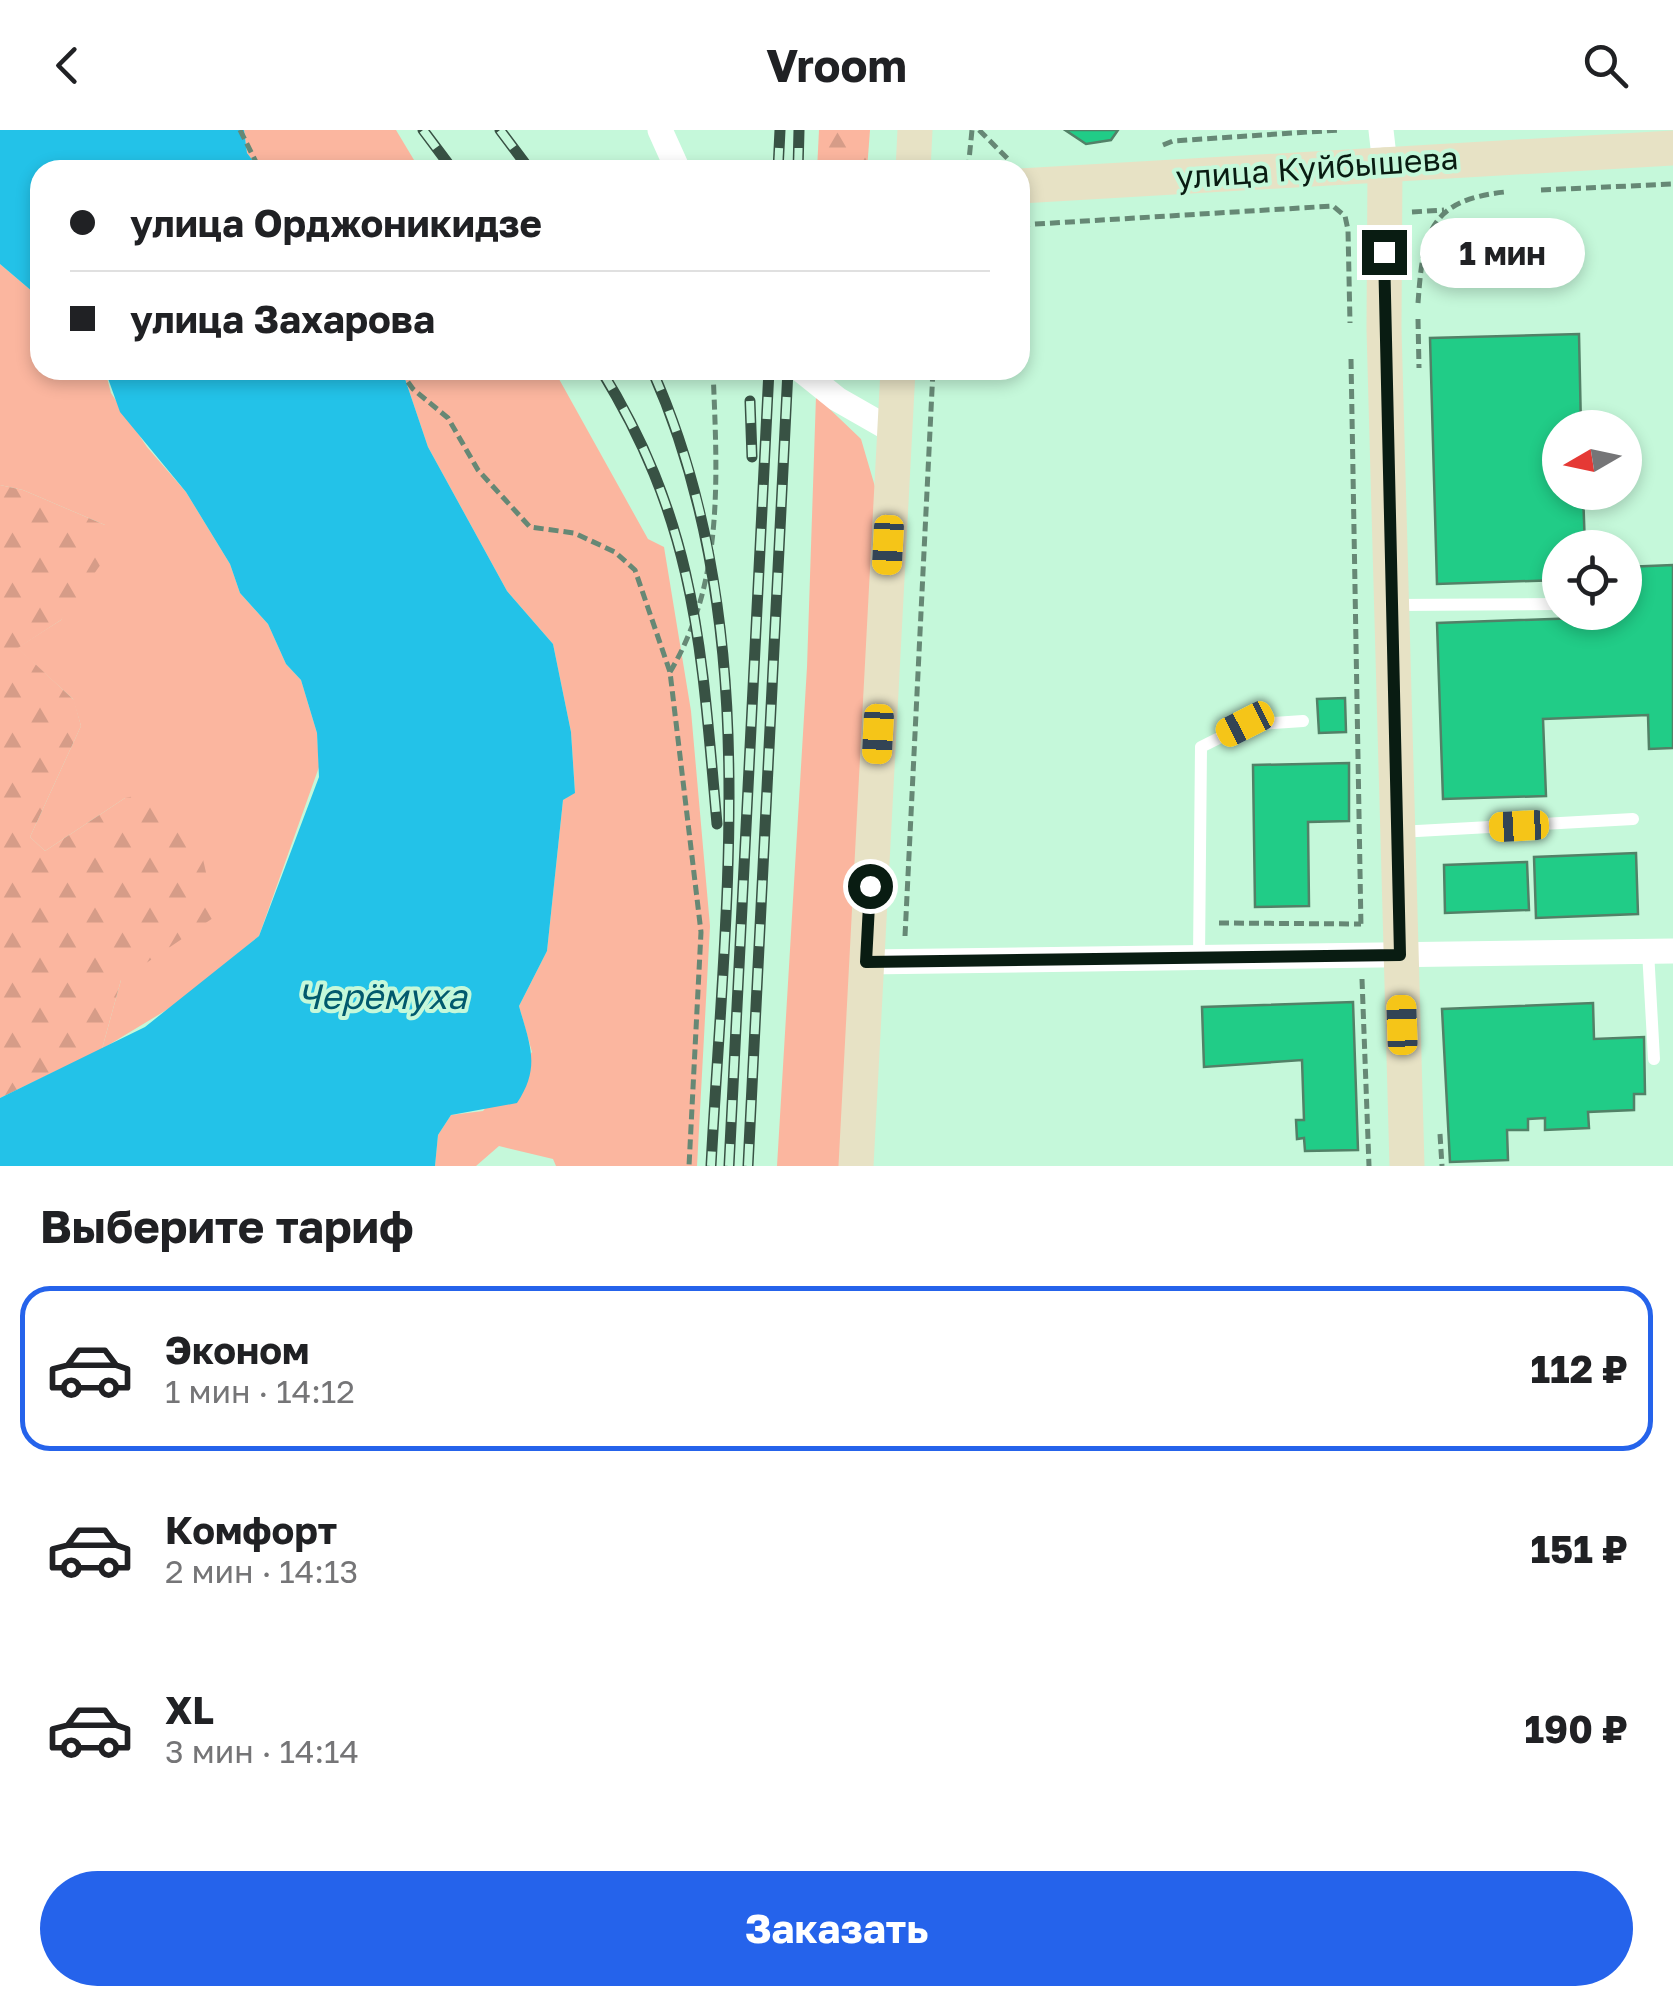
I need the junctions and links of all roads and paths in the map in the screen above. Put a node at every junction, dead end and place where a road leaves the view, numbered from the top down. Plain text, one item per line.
1 (240, 130) edge
2 (660, 130) edge
3 (915, 130) edge
4 (972, 130) edge
5 (1383, 148) edge
6 (1673, 148) edge
7 (255, 160) edge
8 (674, 160) edge
9 (914, 160) edge
10 (969, 160) edge
11 (1673, 184) edge
12 (1030, 185) edge
13 (1533, 190) dead end
14 (1514, 191) dead end
15 (1030, 224) edge
16 (1350, 325) dead end
17 (1350, 344) dead end
18 (406, 380) edge
19 (713, 380) edge
20 (813, 380) edge
21 (897, 380) edge
22 (933, 380) edge
23 (1420, 387) dead end
24 (893, 431) junction
25 (1542, 604) edge
26 (1391, 606) junction
27 (670, 672) junction
28 (1303, 721) dead end
29 (1632, 818) dead end
30 (1397, 832) junction
31 (1200, 923) junction
32 (1361, 924) junction
33 (1661, 951) edge
34 (1361, 955) junction
35 (1400, 955) junction
36 (1199, 958) junction
37 (904, 961) junction
38 (866, 962) junction
39 (1654, 1058) dead end
40 (1440, 1129) dead end
41 (688, 1166) edge
42 (856, 1166) edge
43 (1369, 1166) edge
44 (1407, 1166) edge
45 (1442, 1166) edge

1 - 7 path
2 - 8 street
3 - 9 street
4 - 10 path
5 - 6 street, улица Куйбышева
5 - 12 street, улица Куйбышева
5 - 26 street
11 - 13 path
14 - 23 path
15 - 16 path
17 - 32 path
18 - 27 path
19 - 27 path
20 - 24 street
21 - 24 street
22 - 37 path
24 - 38 street
25 - 26 lane
26 - 30 street
27 - 41 path
28 - 31 lane
29 - 30 lane
30 - 35 street
31 - 32 path
31 - 36 lane
32 - 34 path
33 - 35 street
33 - 39 lane
34 - 35 street
34 - 36 street
34 - 43 path
35 - 44 street
36 - 37 street
37 - 38 street
38 - 42 street
40 - 45 path

